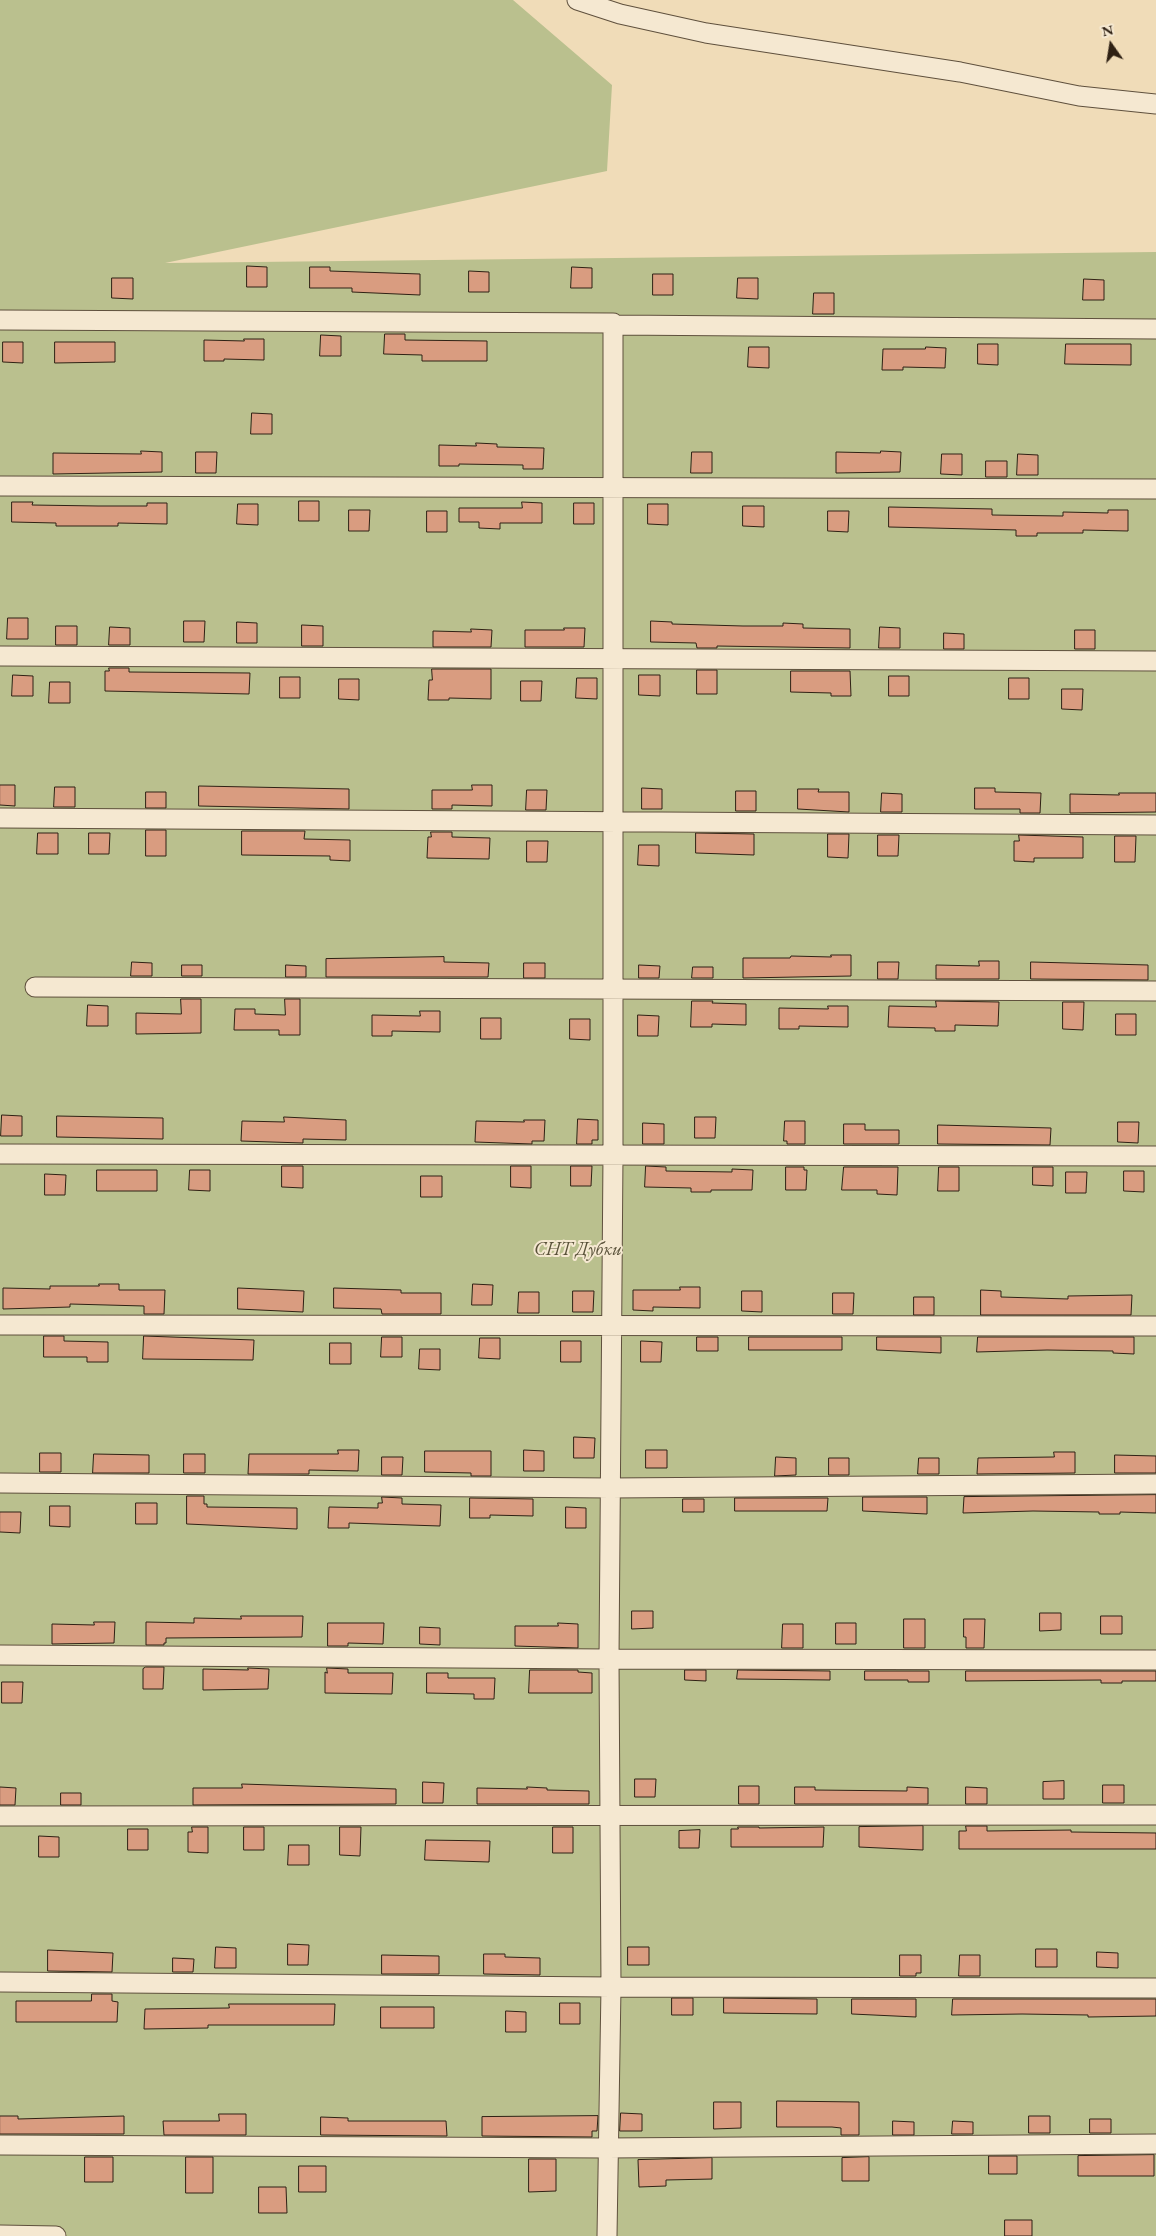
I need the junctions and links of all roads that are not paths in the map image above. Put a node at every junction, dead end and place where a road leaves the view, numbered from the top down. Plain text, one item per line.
1 (577, 0) edge
2 (1156, 104) edge
3 (0, 320) edge
4 (613, 323) junction
5 (1156, 329) edge
6 (0, 486) edge
7 (614, 486) junction
8 (1156, 489) edge
9 (0, 656) edge
10 (613, 658) junction
11 (1156, 661) edge
12 (0, 818) edge
13 (613, 820) junction
14 (1156, 825) edge
15 (35, 988) dead end
16 (613, 988) junction
17 (1156, 991) edge
18 (0, 1154) edge
19 (613, 1155) junction
20 (1156, 1156) edge
21 (0, 1325) edge
22 (612, 1326) junction
23 (1156, 1326) edge
24 (0, 1482) edge
25 (1156, 1484) edge
26 (610, 1488) junction
27 (0, 1655) edge
28 (610, 1659) junction
29 (1156, 1660) edge
30 (612, 1815) junction
31 (1156, 1815) edge
32 (0, 1816) edge
33 (0, 1982) edge
34 (611, 1987) junction
35 (1156, 1988) edge
36 (1156, 2144) edge
37 (0, 2145) edge
38 (607, 2148) junction
39 (0, 2235) edge
40 (56, 2236) edge
41 (607, 2236) edge

1 - 2 street
3 - 4 street
4 - 5 street
4 - 7 street
6 - 7 street
7 - 8 street
7 - 10 street
9 - 10 street
10 - 11 street
10 - 13 street
12 - 13 street
13 - 14 street
13 - 16 street
15 - 16 street
16 - 17 street
16 - 19 street
18 - 19 street
19 - 20 street
19 - 22 street
21 - 22 street
22 - 23 street
22 - 26 street
24 - 26 street
25 - 26 street
26 - 28 street
27 - 28 street
28 - 29 street
28 - 30 street
30 - 31 street
30 - 32 street
30 - 34 street
33 - 34 street
34 - 35 street
34 - 38 street
36 - 38 street
37 - 38 street
38 - 41 street
39 - 40 street

